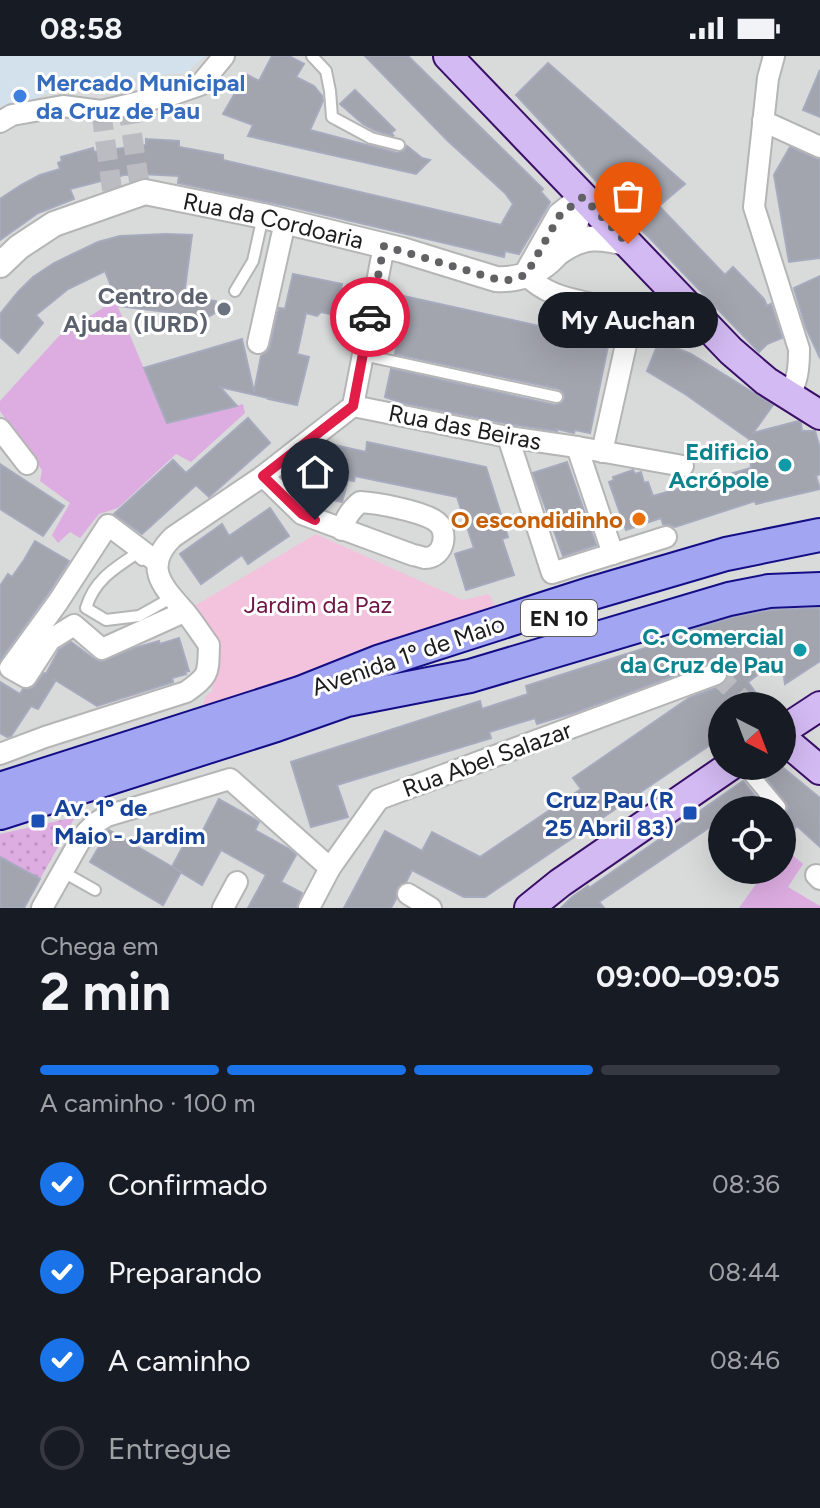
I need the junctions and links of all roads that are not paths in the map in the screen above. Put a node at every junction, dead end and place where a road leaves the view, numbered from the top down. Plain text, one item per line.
1 (224, 56) edge
2 (312, 56) edge
3 (448, 56) edge
4 (774, 56) edge
5 (783, 56) edge
6 (768, 78) junction
7 (763, 121) junction
8 (0, 122) edge
9 (399, 145) dead end
10 (820, 147) edge
11 (583, 197) junction
12 (274, 219) junction
13 (628, 244) junction
14 (384, 246) junction
15 (559, 252) junction
16 (0, 265) edge
17 (526, 275) junction
18 (235, 291) dead end
19 (258, 343) dead end
20 (363, 355) junction
21 (790, 395) junction
22 (557, 397) dead end
23 (353, 406) junction
24 (820, 415) edge
25 (0, 429) edge
26 (508, 437) junction
27 (577, 447) junction
28 (602, 452) junction
29 (27, 464) dead end
30 (683, 466) dead end
31 (263, 476) junction
32 (342, 530) dead end
33 (820, 535) edge
34 (666, 537) dead end
35 (820, 551) edge
36 (613, 554) junction
37 (157, 568) junction
38 (820, 569) edge
39 (820, 589) edge
40 (177, 605) junction
41 (716, 674) dead end
42 (300, 693) junction
43 (347, 700) junction
44 (819, 706) edge
45 (796, 722) edge
46 (796, 750) edge
47 (0, 754) edge
48 (820, 770) edge
49 (710, 780) edge
50 (756, 780) edge
51 (0, 789) edge
52 (769, 796) edge
53 (0, 813) edge
54 (330, 868) junction
55 (63, 872) junction
56 (237, 882) dead end
57 (95, 890) dead end
58 (408, 894) dead end
59 (42, 908) edge
60 (223, 908) edge
61 (309, 908) edge
62 (431, 908) edge
63 (529, 908) edge

1 - 8 street
2 - 9 lane
3 - 11 main road
4 - 6 street
5 - 6 street
6 - 7 street
7 - 10 street
7 - 21 street
11 - 13 main road
11 - 15 street
11 - 17 street
12 - 14 street, Rua da Cordoaria
12 - 16 street, Rua da Cordoaria
12 - 18 lane
12 - 19 street
13 - 15 street
13 - 21 main road
14 - 17 street, Rua da Cordoaria
14 - 20 street
15 - 17 street
17 - 28 street
20 - 22 lane
20 - 23 street
21 - 24 main road
23 - 26 street, Rua das Beiras
23 - 31 street
25 - 29 street
26 - 27 street, Rua das Beiras
26 - 36 street
27 - 28 street, Rua das Beiras
27 - 36 street
28 - 30 street, Rua das Beiras
31 - 32 street
31 - 37 street
33 - 42 main road, Avenida 1º de Maio / EN 10
34 - 36 street
35 - 42 main road, EN 10
37 - 40 street
37 - 40 lane
37 - 40 street
38 - 43 main road, EN 10
39 - 43 main road, Avenida 1º de Maio / EN 10
40 - 47 street
41 - 54 street, Rua Abel Salazar
42 - 51 main road, Avenida 1º de Maio / EN 10
43 - 53 main road, Avenida 1º de Maio / EN 10
44 - 45 main road
46 - 48 main road
49 - 63 main road
50 - 52 street
54 - 55 street
54 - 61 street, Rua Abel Salazar
55 - 57 lane
55 - 59 street
56 - 60 street
58 - 62 street

